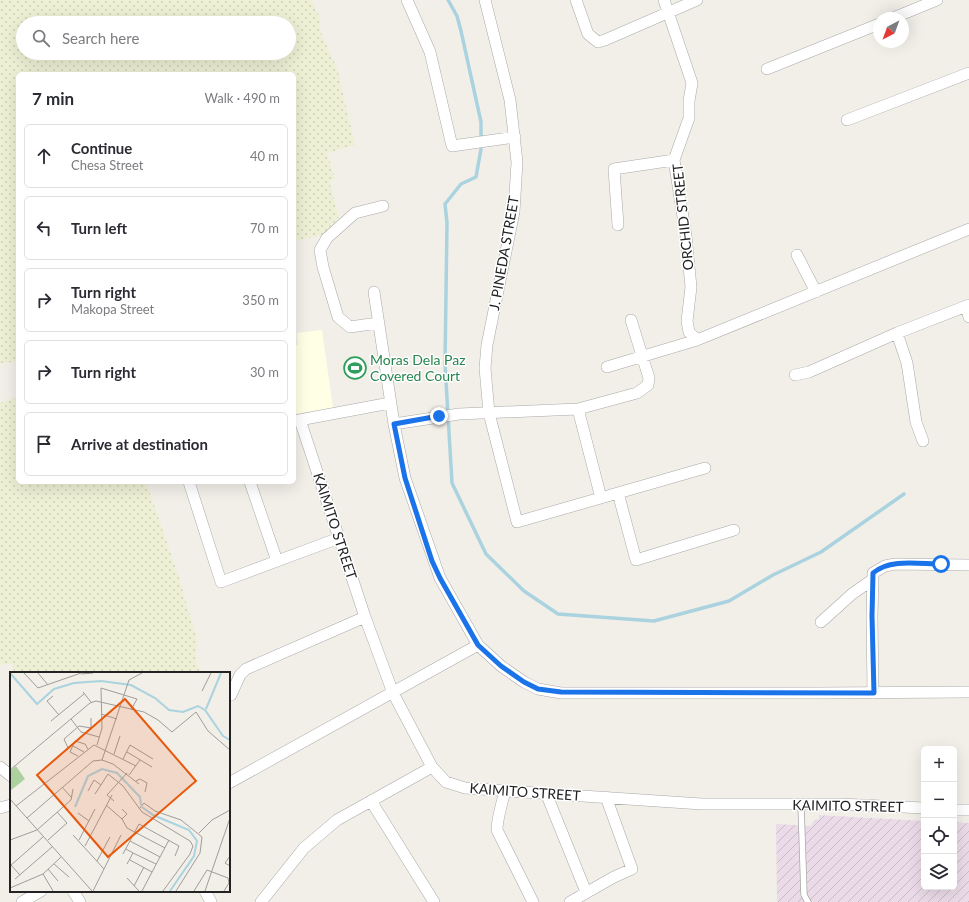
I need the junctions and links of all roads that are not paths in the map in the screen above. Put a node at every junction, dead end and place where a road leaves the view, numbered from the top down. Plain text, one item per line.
1 (408, 0) edge
2 (485, 0) edge
3 (576, 0) edge
4 (664, 0) edge
5 (697, 0) edge
6 (937, 0) edge
7 (668, 12) junction
8 (908, 12) edge
9 (873, 26) edge
10 (767, 69) dead end
11 (969, 73) edge
12 (847, 120) dead end
13 (515, 137) junction
14 (674, 160) junction
15 (384, 206) dead end
16 (618, 224) dead end
17 (969, 229) edge
18 (797, 255) dead end
19 (374, 292) dead end
20 (816, 292) junction
21 (968, 306) edge
22 (969, 317) edge
23 (631, 320) dead end
24 (378, 322) junction
25 (896, 333) junction
26 (697, 340) junction
27 (643, 357) junction
28 (607, 367) dead end
29 (795, 375) dead end
30 (390, 402) junction
31 (578, 409) junction
32 (489, 413) junction
33 (297, 421) edge
34 (394, 424) junction
35 (923, 441) dead end
36 (704, 468) dead end
37 (190, 484) edge
38 (251, 484) edge
39 (618, 493) junction
40 (601, 498) junction
41 (734, 530) dead end
42 (339, 538) junction
43 (277, 561) junction
44 (969, 565) edge
45 (872, 580) junction
46 (365, 617) junction
47 (821, 622) dead end
48 (478, 645) junction
49 (969, 692) edge
50 (393, 693) junction
51 (874, 693) junction
52 (231, 694) dead end
53 (0, 767) edge
54 (432, 767) junction
55 (10, 775) edge
56 (230, 782) edge
57 (504, 791) junction
58 (546, 793) junction
59 (606, 797) junction
60 (370, 801) junction
61 (10, 805) edge
62 (801, 805) junction
63 (0, 808) edge
64 (921, 808) edge
65 (957, 810) edge
66 (969, 810) edge
67 (39, 892) edge
68 (74, 892) edge
69 (206, 892) edge
70 (586, 892) junction
71 (22, 902) edge
72 (80, 902) edge
73 (211, 902) edge
74 (260, 902) edge
75 (434, 902) edge
76 (533, 902) edge
77 (570, 902) edge
78 (808, 902) edge

1 - 13 street
2 - 13 street, J. PINEDA STREET
3 - 7 street
4 - 7 street, ORCHID STREET
5 - 7 street
6 - 8 street
7 - 14 street, ORCHID STREET
9 - 10 street
11 - 12 street
13 - 32 street, J. PINEDA STREET
14 - 16 street
14 - 26 street, ORCHID STREET
15 - 24 street
17 - 20 street
18 - 20 street
19 - 24 street
20 - 26 street
21 - 22 street
21 - 25 street
23 - 27 street
24 - 30 street
25 - 29 street
25 - 35 street
26 - 27 street
27 - 28 street
27 - 31 street
30 - 33 street
30 - 34 street
31 - 32 street
31 - 40 street
32 - 34 street
32 - 40 street, J. PINEDA STREET
33 - 42 street, KAIMITO STREET
34 - 48 street
36 - 39 street
37 - 43 street
38 - 43 street
39 - 40 street
39 - 41 street
42 - 43 street
42 - 46 street, KAIMITO STREET
44 - 45 street
45 - 47 street
45 - 51 street
46 - 50 street, KAIMITO STREET
46 - 52 street
48 - 50 street
48 - 51 street
49 - 51 street
50 - 54 street, KAIMITO STREET
50 - 56 street
53 - 55 street
54 - 57 street, KAIMITO STREET
54 - 60 street
57 - 58 street, KAIMITO STREET
57 - 76 street
58 - 59 street, KAIMITO STREET
58 - 70 street
59 - 62 street, KAIMITO STREET
59 - 70 street
60 - 74 street
60 - 75 street
61 - 63 street
62 - 64 street, KAIMITO STREET
62 - 78 lane
65 - 66 street
67 - 71 street
68 - 72 street
69 - 73 street
70 - 77 street

